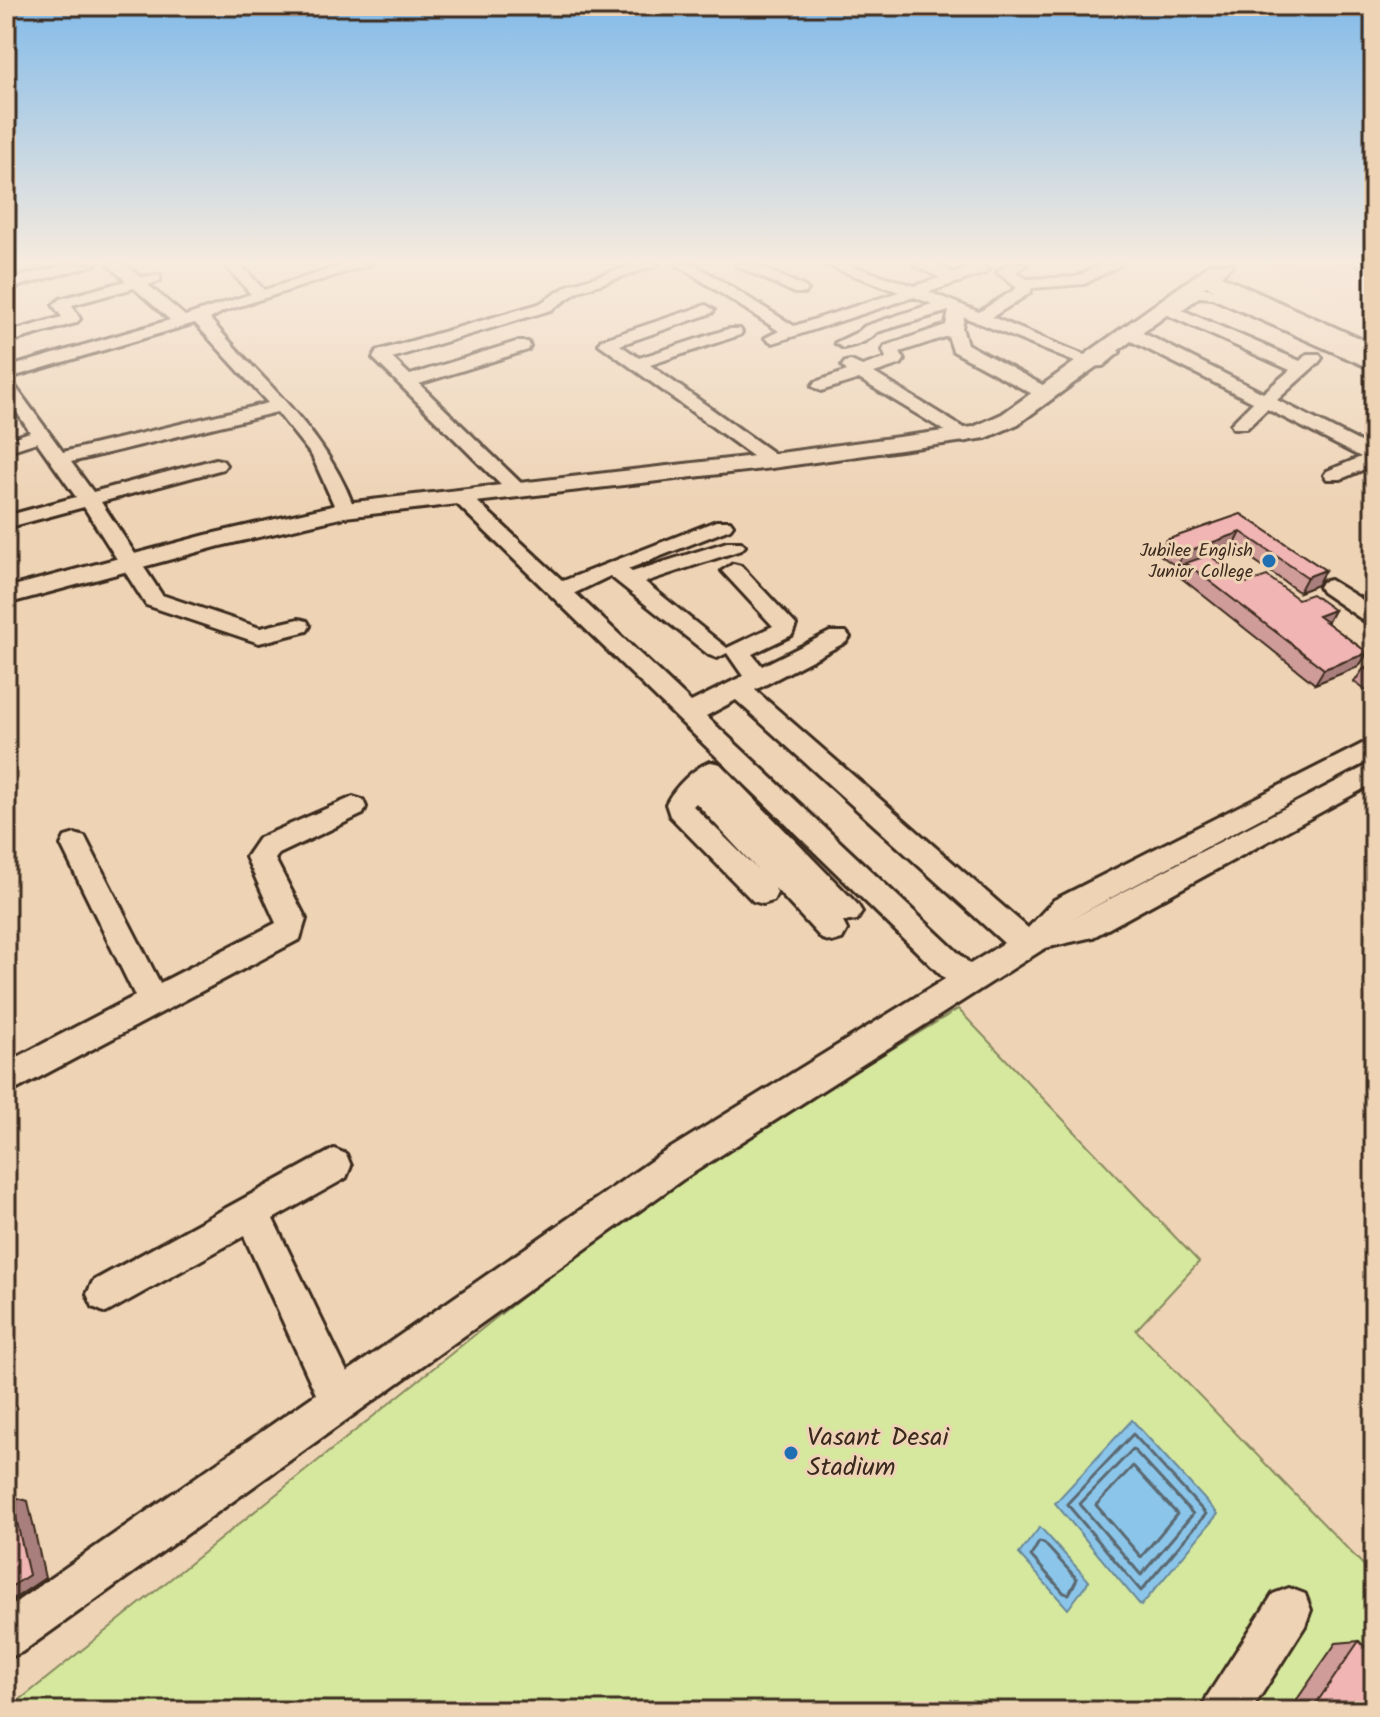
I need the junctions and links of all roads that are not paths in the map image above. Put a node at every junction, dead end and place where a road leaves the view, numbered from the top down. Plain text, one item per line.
1 (106, 344) edge
2 (223, 344) edge
3 (420, 344) edge
4 (611, 344) edge
5 (697, 344) edge
6 (908, 344) edge
7 (958, 344) edge
8 (1048, 344) edge
9 (1112, 344) edge
10 (1123, 344) edge
11 (1152, 344) edge
12 (1246, 344) edge
13 (1329, 344) joint
14 (1355, 344) edge
15 (522, 346) dead end
16 (1374, 354) edge
17 (1090, 360) junction
18 (636, 364) junction
19 (1374, 365) edge
20 (855, 368) junction
21 (1301, 368) junction
22 (6, 374) edge
23 (407, 382) junction
24 (6, 383) edge
25 (821, 386) dead end
26 (1044, 393) junction
27 (1267, 400) junction
28 (282, 405) junction
29 (1240, 424) dead end
30 (41, 435) junction
31 (963, 436) junction
32 (6, 446) edge
33 (1374, 457) edge
34 (59, 459) junction
35 (772, 461) junction
36 (216, 465) dead end
37 (1334, 475) dead end
38 (518, 491) junction
39 (460, 496) junction
40 (89, 500) junction
41 (345, 510) junction
42 (6, 522) edge
43 (723, 525) dead end
44 (734, 546) dead end
45 (131, 562) junction
46 (733, 571) dead end
47 (620, 574) junction
48 (1330, 587) dead end
49 (560, 591) junction
50 (6, 596) edge
51 (1374, 617) edge
52 (299, 626) dead end
53 (838, 637) dead end
54 (717, 650) dead end
55 (748, 683) junction
56 (689, 714) junction
57 (1374, 747) edge
58 (712, 770) junction
59 (1374, 771) edge
60 (353, 807) dead end
61 (1224, 836) junction
62 (75, 845) dead end
63 (763, 893) dead end
64 (840, 921) dead end
65 (1032, 940) junction
66 (966, 980) junction
67 (154, 1002) junction
68 (6, 1080) edge
69 (334, 1166) dead end
70 (251, 1212) junction
71 (106, 1294) dead end
72 (340, 1401) junction
73 (1289, 1610) dead end
74 (6, 1636) edge
75 (1224, 1711) edge

1 - 22 street
2 - 28 street
3 - 23 street
4 - 18 street
5 - 18 street
6 - 20 street
7 - 26 street
8 - 17 street
9 - 17 main road
10 - 17 street
11 - 27 street
12 - 21 street
13 - 19 street
13 - 21 street
14 - 16 highway
15 - 23 street
17 - 26 main road
18 - 35 street
20 - 25 street
20 - 31 street
21 - 27 street
23 - 38 street
24 - 30 street
26 - 31 main road
27 - 29 street
27 - 33 street
28 - 34 street
28 - 41 street
30 - 32 street
30 - 34 street
31 - 35 main road
33 - 37 street
34 - 40 street
35 - 38 main road
36 - 40 street
38 - 39 main road
39 - 41 main road
39 - 49 street
40 - 42 street
40 - 45 street
41 - 45 main road
43 - 47 street
44 - 47 street
45 - 50 main road
45 - 52 street
46 - 55 street
47 - 49 street
47 - 54 street
48 - 51 street
49 - 56 street
53 - 55 street
55 - 56 street
55 - 65 street
56 - 58 street
57 - 61 street
58 - 63 street
58 - 64 street
58 - 66 street
59 - 61 street
60 - 67 street
61 - 65 street
62 - 67 street
65 - 66 street
66 - 72 street
67 - 68 street
69 - 70 street
70 - 71 street
70 - 72 street
72 - 74 street
73 - 75 street

